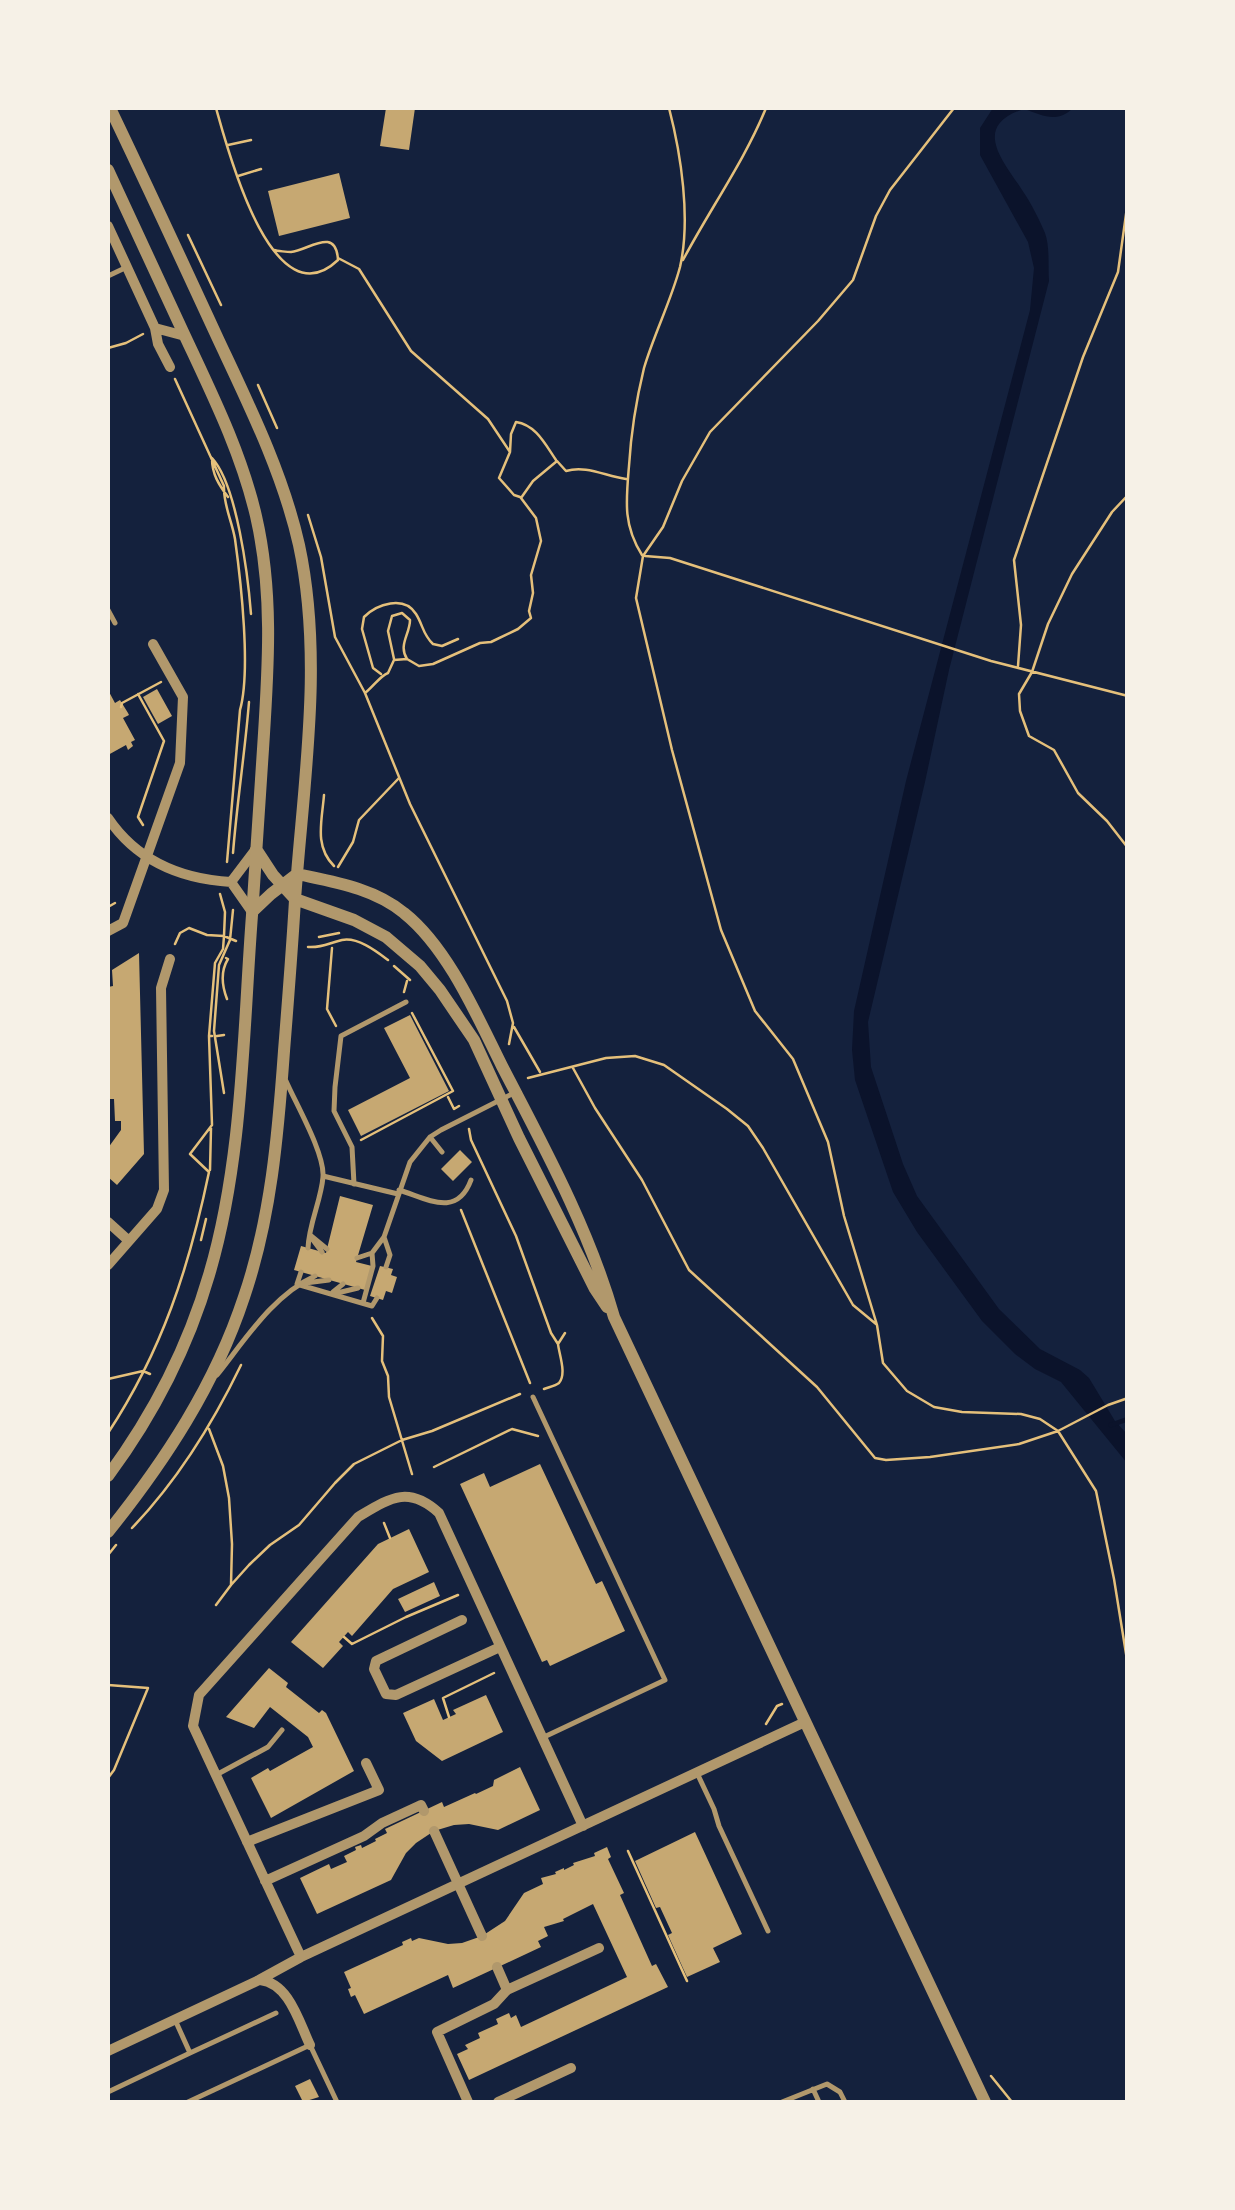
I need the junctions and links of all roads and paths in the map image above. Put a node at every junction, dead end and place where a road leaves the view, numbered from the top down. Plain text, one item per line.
1 (110, 108) edge
2 (216, 108) edge
3 (669, 108) edge
4 (766, 108) edge
5 (954, 108) edge
6 (251, 140) dead end
7 (226, 145) junction
8 (261, 169) dead end
9 (108, 170) edge
10 (237, 176) junction
11 (1128, 200) edge
12 (108, 226) edge
13 (187, 232) dead end
14 (274, 250) junction
15 (338, 258) junction
16 (680, 265) junction
17 (126, 267) junction
18 (108, 276) edge
19 (222, 308) dead end
20 (155, 328) junction
21 (185, 336) junction
22 (108, 348) edge
23 (170, 367) joint
24 (259, 388) dead end
25 (280, 436) dead end
26 (510, 452) junction
27 (212, 458) junction
28 (556, 461) junction
29 (628, 479) junction
30 (224, 491) junction
31 (1128, 495) edge
32 (521, 498) junction
33 (231, 501) junction
34 (307, 510) dead end
35 (643, 556) junction
36 (108, 610) edge
37 (251, 613) dead end
38 (115, 623) dead end
39 (458, 639) dead end
40 (153, 644) dead end
41 (407, 659) junction
42 (394, 660) junction
43 (1018, 668) junction
44 (1032, 672) junction
45 (382, 675) junction
46 (167, 678) dead end
47 (250, 688) dead end
48 (365, 693) junction
49 (138, 694) junction
50 (1128, 696) edge
51 (120, 707) dead end
52 (168, 728) dead end
53 (160, 733) junction
54 (399, 778) junction
55 (324, 795) dead end
56 (108, 818) edge
57 (146, 830) dead end
58 (1128, 848) edge
59 (256, 849) junction
60 (146, 858) junction
61 (232, 868) dead end
62 (222, 869) dead end
63 (298, 874) junction
64 (231, 882) junction
65 (283, 885) junction
66 (220, 893) dead end
67 (296, 899) junction
68 (230, 904) dead end
69 (252, 912) junction
70 (108, 931) edge
71 (346, 932) dead end
72 (353, 934) dead end
73 (224, 936) junction
74 (319, 937) dead end
75 (230, 940) junction
76 (332, 948) dead end
77 (222, 956) junction
78 (170, 960) joint
79 (412, 974) dead end
80 (407, 981) dead end
81 (227, 1000) dead end
82 (406, 1002) junction
83 (513, 1023) junction
84 (224, 1035) dead end
85 (212, 1036) junction
86 (341, 1036) junction
87 (505, 1052) dead end
88 (573, 1068) junction
89 (540, 1073) junction
90 (283, 1074) junction
91 (519, 1086) junction
92 (446, 1095) junction
93 (502, 1099) junction
94 (224, 1101) dead end
95 (459, 1106) dead end
96 (212, 1127) junction
97 (469, 1128) dead end
98 (430, 1137) junction
99 (351, 1145) junction
100 (442, 1152) dead end
101 (209, 1172) junction
102 (324, 1176) junction
103 (471, 1180) dead end
104 (354, 1184) junction
105 (399, 1192) junction
106 (208, 1210) dead end
107 (460, 1210) dead end
108 (108, 1222) edge
109 (308, 1233) junction
110 (384, 1237) junction
111 (129, 1241) junction
112 (200, 1245) dead end
113 (308, 1248) dead end
114 (325, 1250) dead end
115 (372, 1253) junction
116 (357, 1258) dead end
117 (364, 1264) dead end
118 (108, 1266) edge
119 (386, 1268) dead end
120 (301, 1272) dead end
121 (315, 1276) dead end
122 (329, 1280) dead end
123 (297, 1284) junction
124 (344, 1284) dead end
125 (358, 1288) dead end
126 (330, 1294) junction
127 (377, 1298) dead end
128 (364, 1303) junction
129 (614, 1317) junction
130 (877, 1325) junction
131 (564, 1333) dead end
132 (558, 1344) junction
133 (242, 1363) dead end
134 (156, 1365) dead end
135 (144, 1372) junction
136 (108, 1379) edge
137 (203, 1393) junction
138 (534, 1395) junction
139 (1128, 1398) edge
140 (208, 1428) junction
141 (1058, 1431) junction
142 (108, 1434) edge
143 (402, 1440) junction
144 (557, 1446) junction
145 (434, 1467) dead end
146 (412, 1474) dead end
147 (108, 1476) edge
148 (384, 1523) dead end
149 (108, 1532) edge
150 (390, 1538) dead end
151 (108, 1555) edge
152 (232, 1586) junction
153 (458, 1595) dead end
154 (216, 1604) dead end
155 (462, 1620) dead end
156 (344, 1637) dead end
157 (500, 1647) junction
158 (1128, 1666) edge
159 (494, 1673) dead end
160 (108, 1685) edge
161 (773, 1712) dead end
162 (450, 1717) dead end
163 (777, 1722) dead end
164 (806, 1722) junction
165 (282, 1730) dead end
166 (541, 1738) junction
167 (366, 1763) dead end
168 (697, 1772) junction
169 (216, 1776) junction
170 (108, 1778) edge
171 (424, 1810) dead end
172 (583, 1826) junction
173 (434, 1831) dead end
174 (247, 1842) junction
175 (628, 1851) dead end
176 (266, 1881) junction
177 (458, 1884) junction
178 (768, 1931) dead end
179 (482, 1936) dead end
180 (599, 1948) dead end
181 (300, 1957) junction
182 (497, 1968) dead end
183 (258, 1980) junction
184 (688, 1981) dead end
185 (507, 1990) junction
186 (276, 2013) dead end
187 (174, 2020) junction
188 (310, 2045) junction
189 (108, 2051) edge
190 (190, 2053) junction
191 (571, 2068) dead end
192 (813, 2089) junction
193 (108, 2092) edge
194 (188, 2102) edge
195 (338, 2102) edge
196 (468, 2102) edge
197 (498, 2102) edge
198 (782, 2102) edge
199 (819, 2102) edge
200 (845, 2102) edge
201 (986, 2102) edge

1 - 63 street
2 - 7 path
3 - 16 path
4 - 16 path
5 - 35 path
6 - 7 path
7 - 10 path
8 - 10 path
9 - 21 street
10 - 14 path
11 - 43 path
12 - 17 street
13 - 19 path
14 - 15 path
14 - 15 path
15 - 26 path
16 - 29 path
17 - 18 lane
17 - 20 street
20 - 21 street
20 - 22 path
20 - 23 street
21 - 59 street
23 - 27 path
24 - 25 path
26 - 28 path
26 - 32 path
27 - 30 path
27 - 33 path
28 - 29 path
28 - 32 path
29 - 35 path
30 - 33 path
30 - 62 path
31 - 44 path
32 - 41 path
33 - 37 path
34 - 48 path
35 - 43 path
35 - 130 path
36 - 38 lane
39 - 45 path
40 - 60 street
41 - 42 path
41 - 42 path
42 - 45 path
43 - 44 path
44 - 50 path
44 - 58 path
45 - 48 path
46 - 49 path
47 - 61 path
48 - 54 path
49 - 51 path
49 - 53 path
52 - 53 path
53 - 57 path
54 - 55 path
54 - 83 path
56 - 60 street
59 - 64 street
59 - 65 street
59 - 69 street
60 - 64 street
60 - 70 street
63 - 65 street
63 - 67 street
63 - 91 street
64 - 69 street
65 - 67 street
65 - 69 street
66 - 73 path
67 - 90 street
67 - 93 street
68 - 75 path
69 - 147 street
71 - 74 path
72 - 79 path
73 - 75 path
73 - 77 path
73 - 78 path
75 - 94 path
76 - 86 path
77 - 81 path
77 - 85 path
78 - 111 street
80 - 82 path
82 - 86 lane
82 - 92 path
83 - 87 path
83 - 89 path
84 - 85 path
85 - 96 path
86 - 99 lane
88 - 89 path
88 - 130 path
88 - 141 path
89 - 91 path
90 - 102 lane
90 - 137 street
91 - 93 lane
91 - 129 street
92 - 95 path
92 - 99 path
93 - 98 lane
93 - 129 street
96 - 101 path
96 - 101 path
97 - 132 path
98 - 100 lane
98 - 105 lane
99 - 104 lane
101 - 135 path
102 - 104 lane
102 - 109 lane
103 - 105 lane
104 - 105 lane
105 - 110 lane
106 - 112 path
107 - 138 path
108 - 111 street
109 - 113 lane
109 - 114 lane
110 - 115 lane
110 - 119 lane
111 - 118 street
115 - 116 lane
115 - 117 lane
115 - 128 lane
120 - 123 lane
121 - 123 lane
122 - 123 lane
123 - 126 lane
123 - 137 lane
124 - 126 lane
125 - 126 lane
126 - 128 lane
127 - 128 lane
128 - 143 path
129 - 164 street
130 - 141 path
131 - 132 path
132 - 138 path
133 - 140 path
134 - 135 path
135 - 136 path
135 - 142 path
137 - 149 street
138 - 143 path
138 - 144 lane
139 - 141 path
140 - 151 path
140 - 152 path
141 - 158 path
143 - 146 path
143 - 152 path
144 - 145 path
144 - 166 lane
148 - 150 path
152 - 154 path
153 - 156 path
155 - 157 street
157 - 166 street
157 - 169 street
159 - 162 path
160 - 170 path
161 - 163 path
164 - 168 street
164 - 201 street
165 - 169 lane
166 - 172 street
167 - 174 street
168 - 172 street
168 - 178 lane
169 - 174 street
171 - 176 street
172 - 177 street
173 - 177 street
174 - 176 street
175 - 184 path
176 - 181 street
177 - 179 street
177 - 181 street
180 - 185 street
181 - 183 street
182 - 185 street
183 - 187 street
183 - 188 street
185 - 196 street
186 - 190 lane
187 - 189 street
187 - 190 lane
188 - 194 lane
188 - 195 lane
190 - 193 lane
191 - 197 street
192 - 198 lane
192 - 199 lane
192 - 200 lane

